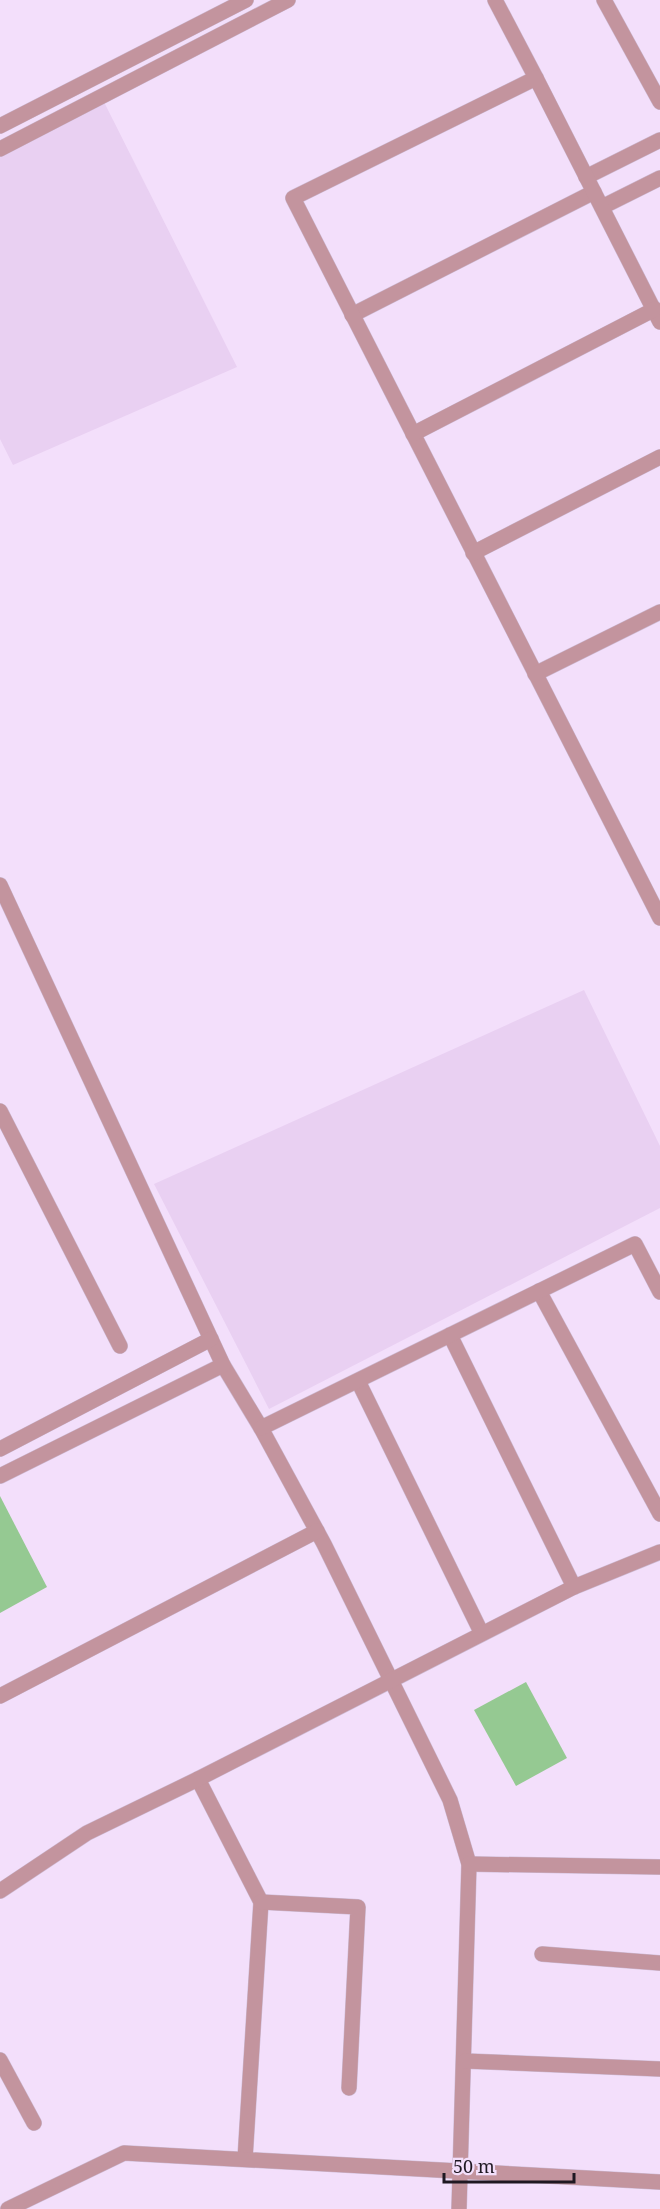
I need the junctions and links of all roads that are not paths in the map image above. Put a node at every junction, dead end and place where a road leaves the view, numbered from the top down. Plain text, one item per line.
1 (246, 0) edge
2 (288, 0) edge
3 (495, 0) edge
4 (604, 0) edge
5 (536, 78) junction
6 (660, 102) edge
7 (0, 126) edge
8 (660, 140) edge
9 (0, 148) edge
10 (586, 177) junction
11 (660, 178) edge
12 (594, 192) junction
13 (602, 207) junction
14 (352, 315) junction
15 (658, 316) edge
16 (413, 434) junction
17 (660, 457) edge
18 (473, 553) junction
19 (660, 612) edge
20 (534, 674) junction
21 (0, 885) edge
22 (660, 918) edge
23 (0, 1111) edge
24 (539, 1291) junction
25 (660, 1292) edge
26 (450, 1335) junction
27 (211, 1339) junction
28 (120, 1346) dead end
29 (223, 1365) junction
30 (358, 1381) junction
31 (261, 1428) junction
32 (0, 1449) edge
33 (0, 1476) edge
34 (660, 1514) edge
35 (317, 1531) junction
36 (660, 1552) edge
37 (574, 1587) junction
38 (481, 1632) junction
39 (390, 1679) junction
40 (0, 1696) edge
41 (198, 1779) junction
42 (469, 1864) junction
43 (660, 1867) edge
44 (0, 1891) edge
45 (261, 1902) junction
46 (542, 1954) dead end
47 (660, 1963) edge
48 (0, 2060) edge
49 (465, 2061) junction
50 (660, 2069) edge
51 (349, 2088) dead end
52 (34, 2123) dead end
53 (245, 2159) junction
54 (461, 2174) junction
55 (660, 2182) edge
56 (8, 2209) edge
57 (459, 2209) edge

1 - 7 street
2 - 9 street
3 - 5 street
4 - 6 street
5 - 10 street
5 - 14 street
8 - 10 street
10 - 12 street
11 - 13 street
12 - 13 street
12 - 14 street
13 - 15 street
14 - 16 street
15 - 16 street
16 - 18 street
17 - 18 street
18 - 20 street
19 - 20 street
20 - 22 street
21 - 27 street
23 - 28 street
24 - 25 street
24 - 26 street
24 - 34 street
26 - 30 street
26 - 37 street
27 - 29 street
27 - 32 street
29 - 31 street
29 - 33 street
30 - 31 street
30 - 38 street
31 - 35 street
35 - 39 street
35 - 40 street
36 - 37 street
37 - 38 street
38 - 39 street
39 - 41 street
39 - 42 street
41 - 44 street
41 - 45 street
42 - 43 street
42 - 49 street
45 - 51 street
45 - 53 street
46 - 47 street
48 - 52 street
49 - 50 street
49 - 54 street
53 - 54 street
53 - 56 street
54 - 55 street
54 - 57 street

